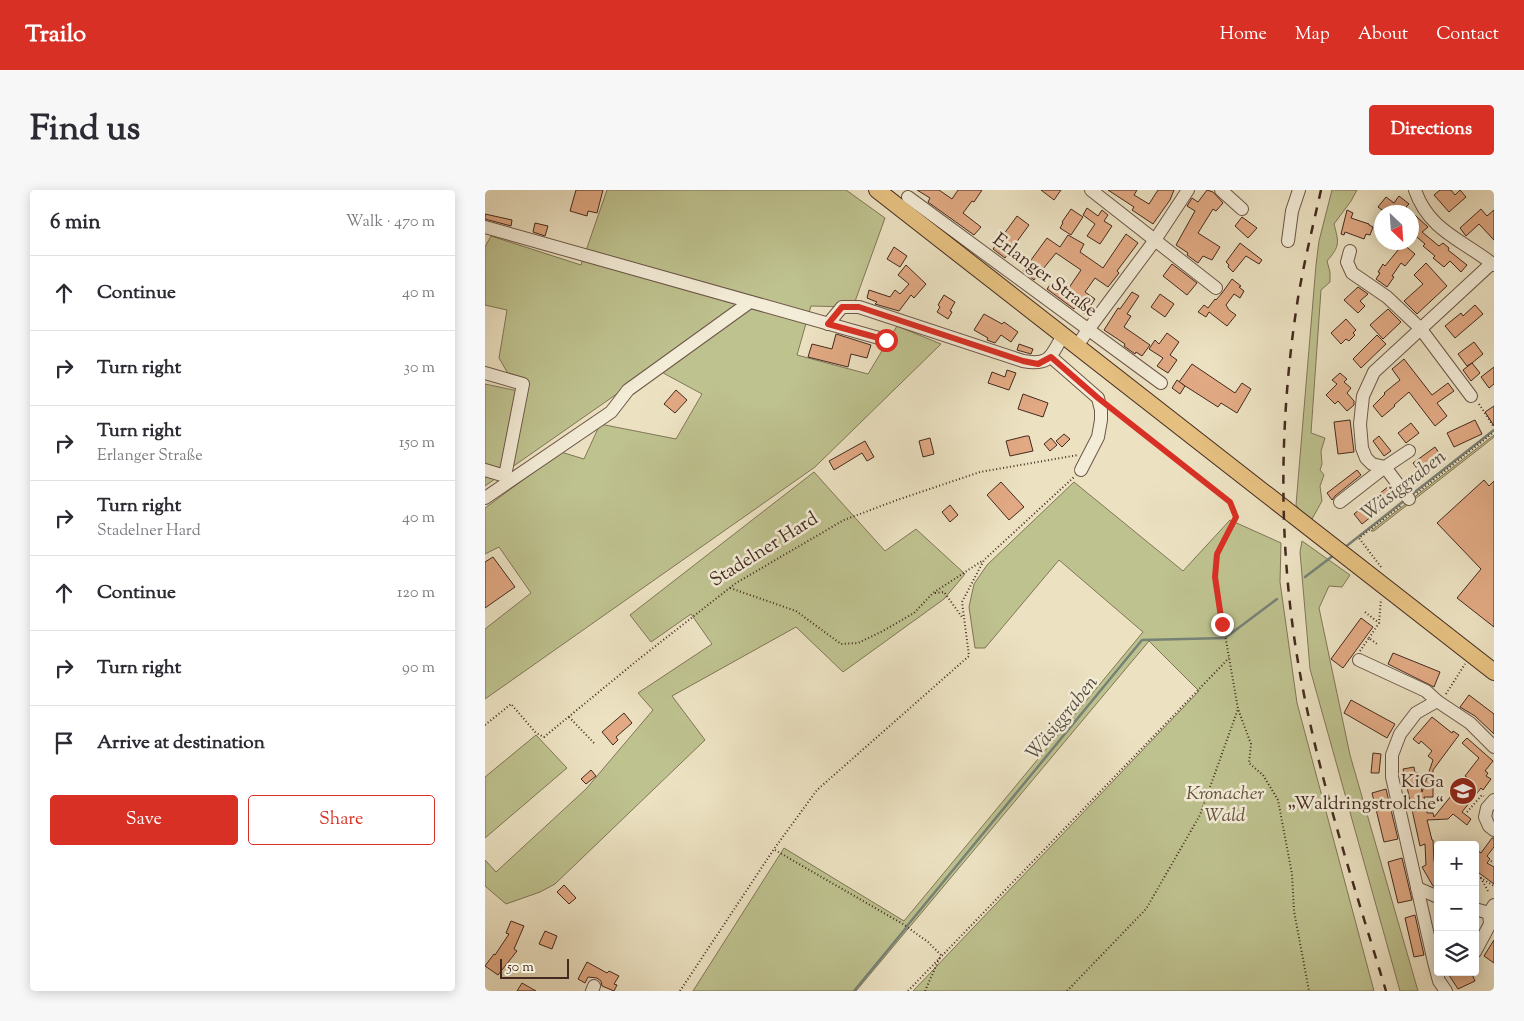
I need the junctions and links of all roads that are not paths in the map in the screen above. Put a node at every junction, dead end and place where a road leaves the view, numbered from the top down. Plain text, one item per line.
1 (877, 190) edge
2 (1091, 190) edge
3 (1188, 190) edge
4 (1221, 190) edge
5 (1299, 190) edge
6 (1415, 190) edge
7 (908, 197) dead end
8 (1242, 210) dead end
9 (485, 227) edge
10 (1155, 240) junction
11 (1288, 241) dead end
12 (1350, 251) dead end
13 (1493, 264) edge
14 (1216, 288) dead end
15 (750, 302) junction
16 (828, 324) junction
17 (1420, 328) junction
18 (1087, 330) junction
19 (1063, 335) junction
20 (886, 340) dead end
21 (1077, 346) junction
22 (1051, 357) junction
23 (485, 373) edge
24 (1161, 384) dead end
25 (1471, 396) road end
26 (1409, 451) dead end
27 (1385, 466) junction
28 (485, 470) edge
29 (1081, 470) road end
30 (505, 476) junction
31 (485, 490) edge
32 (485, 498) edge
33 (1409, 499) road end
34 (1340, 502) dead end
35 (1359, 660) road end
36 (1494, 672) edge
37 (1438, 702) junction
38 (1494, 747) edge
39 (1494, 800) edge
40 (1494, 830) edge
41 (1417, 888) junction
42 (1434, 895) edge
43 (1479, 909) edge
44 (1492, 911) edge
45 (1479, 945) edge
46 (1446, 991) edge

1 - 19 main road, Erlanger Straße
2 - 10 street
3 - 10 street
4 - 8 street
5 - 11 street
6 - 13 street
7 - 18 street, Erlanger Straße
9 - 15 street
10 - 14 street
10 - 18 street
12 - 17 street
13 - 17 street
15 - 16 street
15 - 32 street
16 - 20 street
16 - 22 street
17 - 25 street
17 - 27 street
18 - 21 street
18 - 24 street, Erlanger Straße
19 - 21 main road, Erlanger Straße
19 - 22 street, Erlanger Straße
21 - 36 main road, Erlanger Straße
22 - 29 street
23 - 30 street
26 - 27 street
27 - 33 street
27 - 34 street
28 - 30 street
30 - 31 street
35 - 37 street
37 - 38 street
37 - 41 street
39 - 40 street
41 - 42 street
41 - 46 street
43 - 44 street
44 - 45 street

